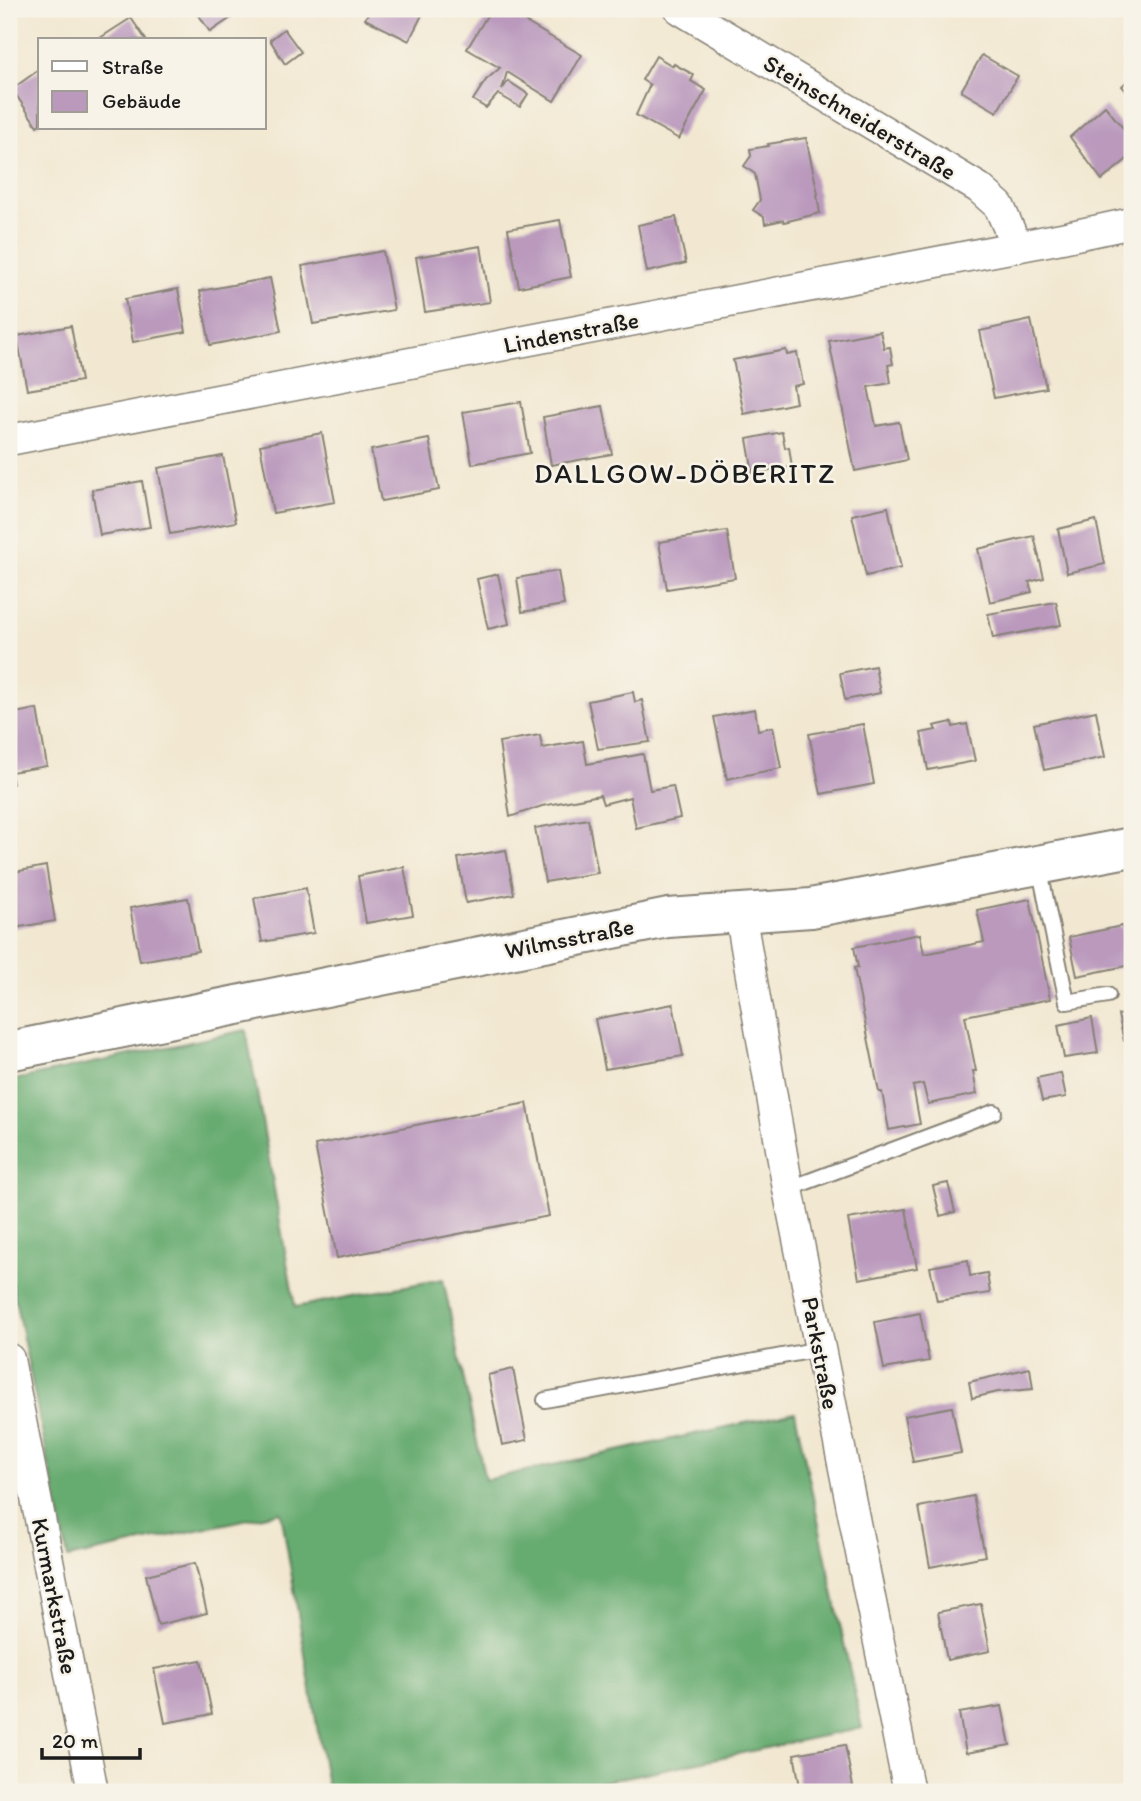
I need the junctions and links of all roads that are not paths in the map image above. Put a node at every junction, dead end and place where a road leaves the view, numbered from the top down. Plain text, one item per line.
1 (680, 9) edge
2 (1132, 223) edge
3 (1017, 247) junction
4 (9, 440) edge
5 (1132, 847) edge
6 (1039, 865) junction
7 (740, 912) junction
8 (1108, 995) dead end
9 (9, 1051) edge
10 (994, 1112) dead end
11 (788, 1189) junction
12 (820, 1349) junction
13 (9, 1359) edge
14 (545, 1400) dead end
15 (93, 1792) edge
16 (909, 1792) edge

1 - 3 street, Steinschneiderstraße
2 - 3 street, Lindenstraße
3 - 4 street, Lindenstraße
5 - 6 street, Wilmsstraße
6 - 7 street, Wilmsstraße
6 - 8 lane
7 - 9 street, Wilmsstraße
7 - 11 street, Parkstraße
10 - 11 lane
11 - 12 street, Parkstraße
12 - 14 lane
12 - 16 street, Parkstraße
13 - 15 street, Kurmarkstraße

